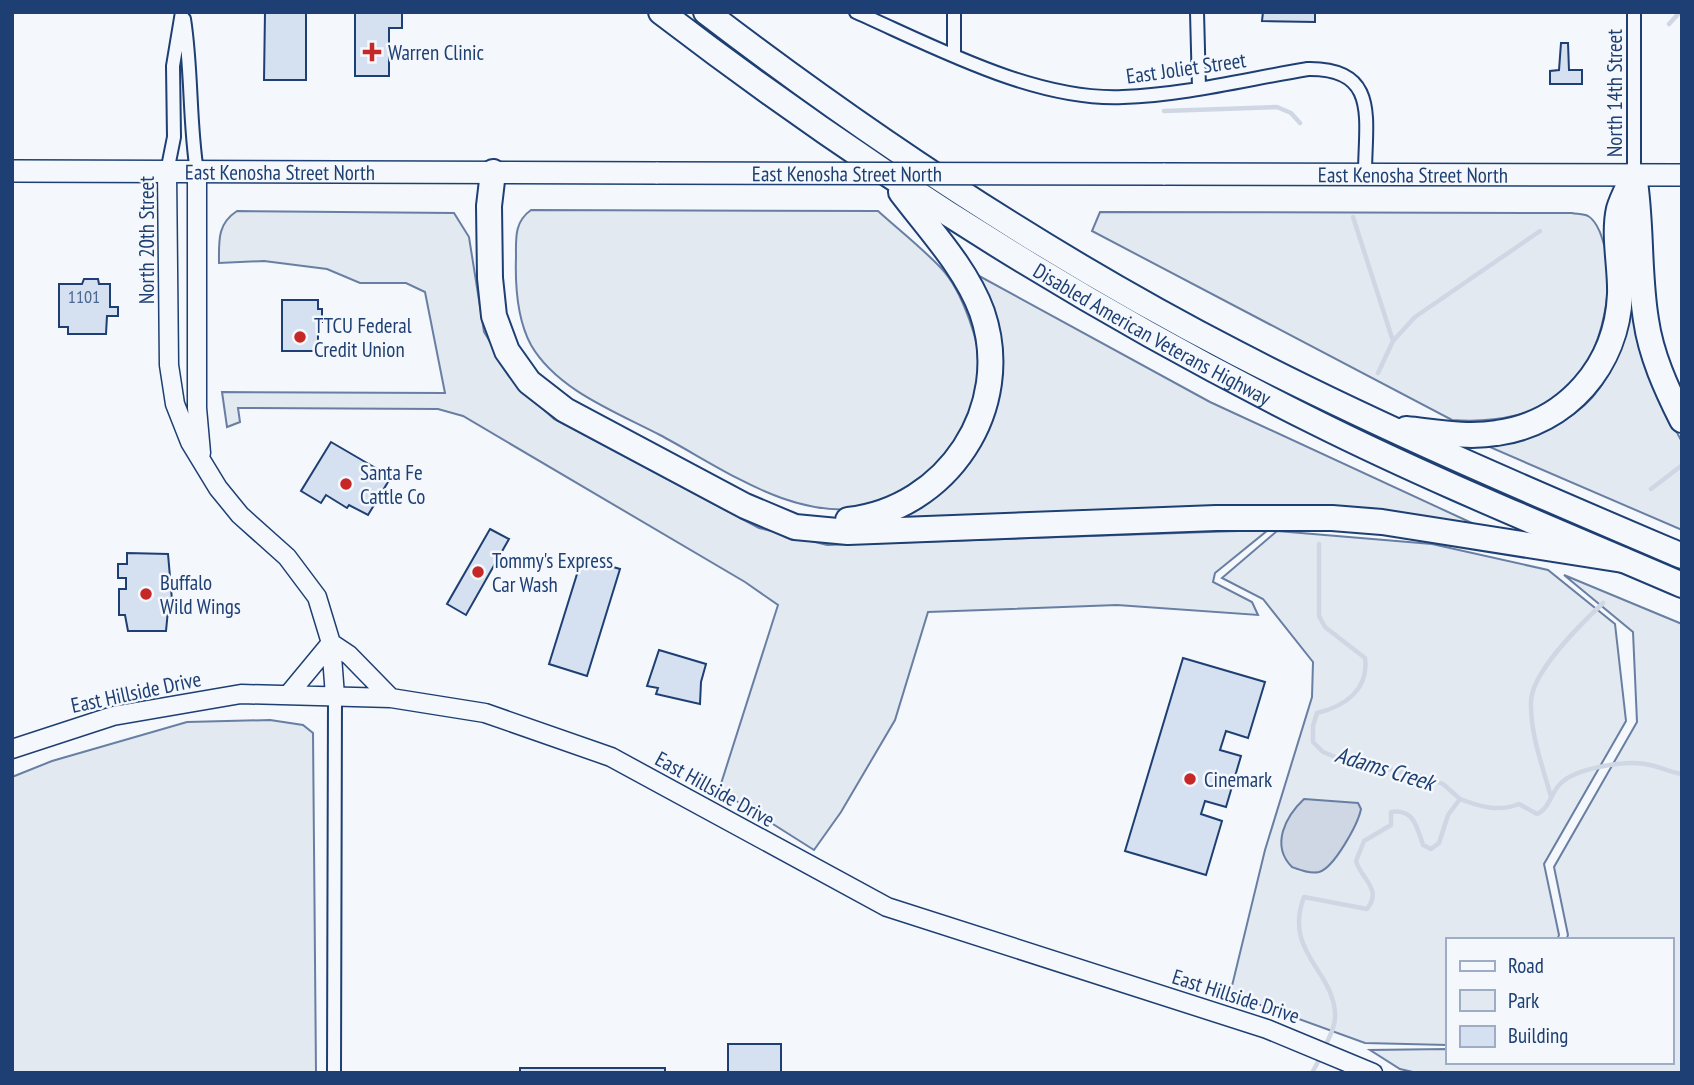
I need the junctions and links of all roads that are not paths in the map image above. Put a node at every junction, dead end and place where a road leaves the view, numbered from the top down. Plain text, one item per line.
1 (182, 12) edge
2 (661, 12) edge
3 (706, 12) edge
4 (856, 12) edge
5 (954, 12) edge
6 (1197, 12) edge
7 (1634, 12) edge
8 (954, 55) junction
9 (1199, 88) junction
10 (12, 171) edge
11 (167, 172) junction
12 (197, 172) junction
13 (493, 172) junction
14 (1365, 174) junction
15 (1634, 175) junction
16 (1682, 175) edge
17 (891, 177) junction
18 (1682, 420) edge
19 (1387, 428) junction
20 (202, 463) junction
21 (1682, 556) edge
22 (1623, 559) junction
23 (1682, 585) edge
24 (331, 643) junction
25 (288, 695) junction
26 (335, 696) junction
27 (391, 698) junction
28 (12, 748) edge
29 (334, 1073) edge
30 (1373, 1073) edge

1 - 11 street, North 20th Street
1 - 12 street, North 20th Street
2 - 17 highway, Disabled American Veterans Highway
3 - 19 highway, Disabled American Veterans Highway
4 - 8 street, East Joliet Street
5 - 8 street
6 - 9 street
7 - 15 street, North 14th Street
8 - 9 street, East Joliet Street
9 - 14 street, East Joliet Street
10 - 11 main road, East Kenosha Street North
11 - 12 main road, East Kenosha Street North
11 - 20 street, North 20th Street
12 - 13 main road, East Kenosha Street North
12 - 20 street, North 20th Street
13 - 14 main road, East Kenosha Street North, bridge
13 - 17 highway
13 - 22 highway
14 - 15 main road, East Kenosha Street North
15 - 16 main road, East Kenosha Street North
15 - 18 highway
15 - 19 highway
17 - 22 highway, Disabled American Veterans Highway
19 - 21 highway, Disabled American Veterans Highway
20 - 24 street, North 20th Street
22 - 23 highway, Disabled American Veterans Highway
24 - 25 street
24 - 26 street, North 20th Street
24 - 27 street
25 - 26 street, East Hillside Drive
25 - 28 street, East Hillside Drive
26 - 27 street, East Hillside Drive
26 - 29 street
27 - 30 street, East Hillside Drive

